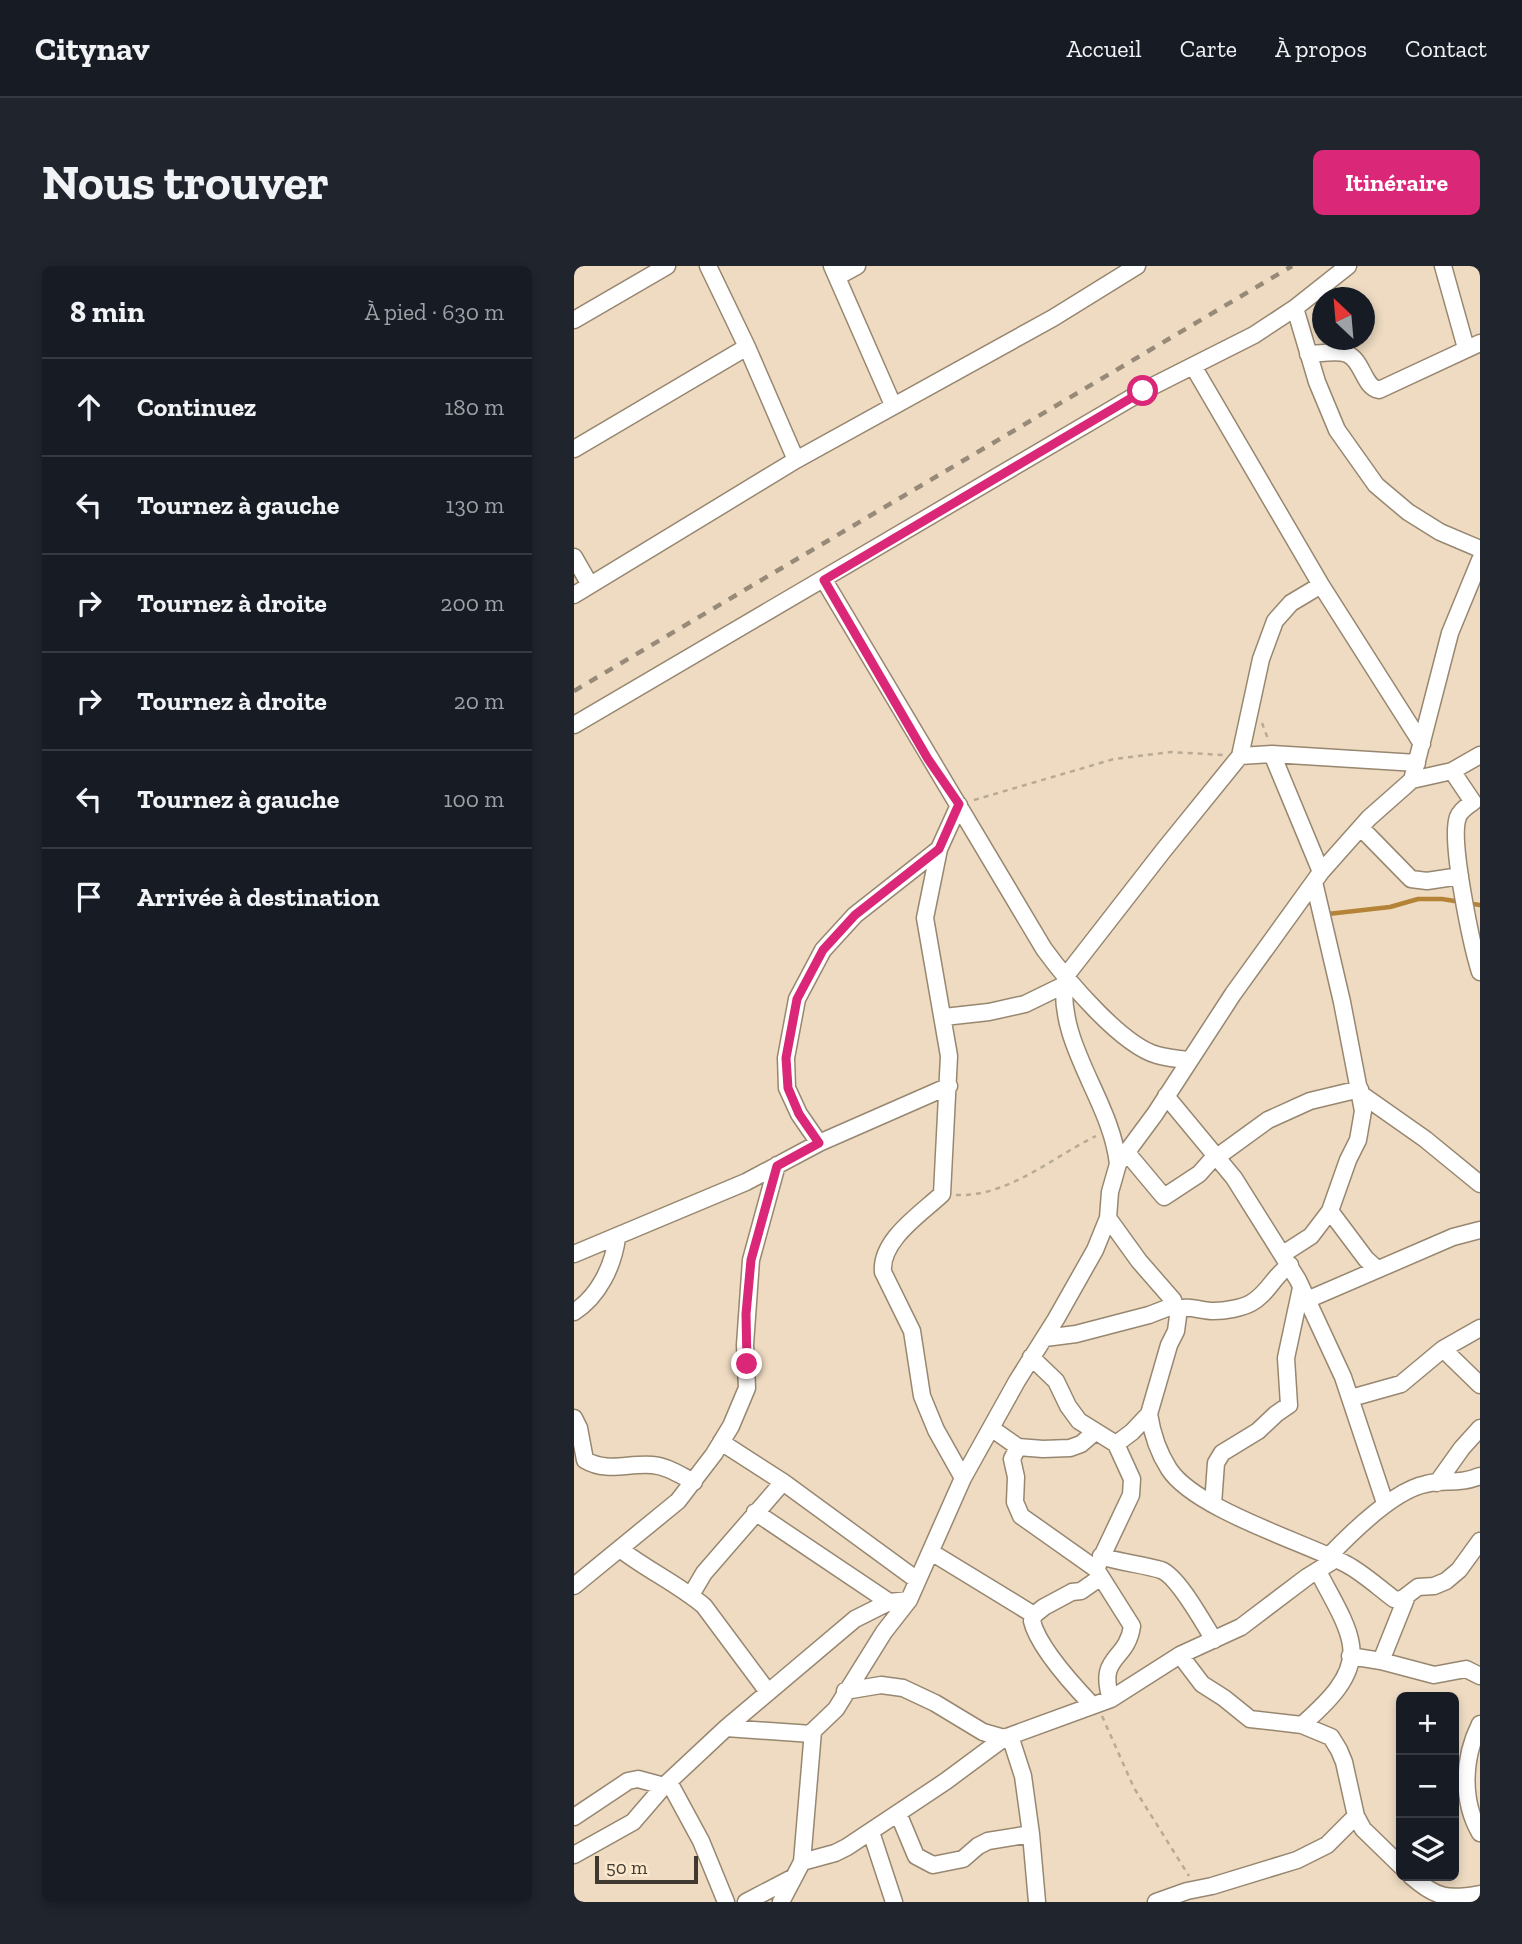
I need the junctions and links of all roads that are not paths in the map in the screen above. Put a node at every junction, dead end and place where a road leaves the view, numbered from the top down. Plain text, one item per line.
1 (667, 266) edge
2 (708, 266) edge
3 (857, 266) edge
4 (1137, 266) edge
5 (1348, 266) edge
6 (1443, 266) edge
7 (835, 272) edge
8 (1295, 308) junction
9 (574, 320) edge
10 (1473, 346) edge
11 (747, 347) junction
12 (1308, 354) junction
13 (1194, 366) junction
14 (893, 405) junction
15 (574, 449) edge
16 (796, 460) junction
17 (1480, 549) edge
18 (574, 557) edge
19 (1480, 560) edge
20 (824, 580) junction
21 (1476, 583) edge
22 (590, 585) junction
23 (1321, 585) junction
24 (574, 595) edge
25 (574, 725) edge
26 (1422, 744) junction
27 (1272, 754) junction
28 (1480, 755) edge
29 (1240, 756) junction
30 (1417, 763) junction
31 (1452, 771) junction
32 (1412, 780) junction
33 (1475, 800) edge
34 (959, 804) junction
35 (1361, 828) junction
36 (939, 849) junction
37 (1460, 876) junction
38 (1318, 877) junction
39 (1480, 972) edge
40 (1064, 981) junction
41 (944, 1017) junction
42 (1189, 1060) junction
43 (949, 1086) junction
44 (1361, 1092) junction
45 (1166, 1096) junction
46 (819, 1143) junction
47 (1217, 1156) junction
48 (1123, 1159) junction
49 (777, 1166) junction
50 (1480, 1184) edge
51 (1330, 1211) junction
52 (1108, 1218) junction
53 (1480, 1230) edge
54 (617, 1238) junction
55 (574, 1255) edge
56 (1287, 1259) junction
57 (1377, 1269) junction
58 (1304, 1294) junction
59 (1176, 1307) junction
60 (574, 1312) edge
61 (1480, 1328) edge
62 (1045, 1338) junction
63 (1443, 1349) junction
64 (1031, 1357) junction
65 (1480, 1385) edge
66 (1350, 1398) junction
67 (1149, 1414) junction
68 (574, 1418) edge
69 (991, 1428) junction
70 (1480, 1428) edge
71 (1095, 1432) junction
72 (721, 1442) junction
73 (1116, 1444) junction
74 (1018, 1447) junction
75 (1480, 1476) edge
76 (963, 1478) junction
77 (694, 1482) junction
78 (783, 1482) junction
79 (1437, 1483) junction
80 (1385, 1503) junction
81 (1213, 1504) junction
82 (755, 1513) junction
83 (1480, 1541) edge
84 (620, 1549) junction
85 (931, 1552) junction
86 (1333, 1558) junction
87 (1100, 1568) junction
88 (1318, 1571) junction
89 (917, 1580) junction
90 (574, 1586) edge
91 (691, 1595) junction
92 (1407, 1596) junction
93 (909, 1600) junction
94 (889, 1602) junction
95 (1034, 1615) junction
96 (1214, 1640) junction
97 (1180, 1655) junction
98 (1350, 1657) junction
99 (1381, 1661) junction
100 (1480, 1676) edge
101 (845, 1691) junction
102 (768, 1692) junction
103 (1100, 1702) junction
104 (1480, 1724) edge
105 (1302, 1725) junction
106 (726, 1728) junction
107 (812, 1734) junction
108 (1007, 1737) junction
109 (666, 1784) junction
110 (898, 1813) junction
111 (1356, 1816) junction
112 (574, 1817) edge
113 (871, 1832) junction
114 (1480, 1833) edge
115 (1031, 1834) junction
116 (574, 1856) edge
117 (802, 1861) junction
118 (1396, 1861) edge
119 (794, 1877) junction
120 (1418, 1881) edge
121 (1480, 1894) edge
122 (726, 1902) edge
123 (746, 1902) edge
124 (781, 1902) edge
125 (894, 1902) edge
126 (1037, 1902) edge
127 (1156, 1902) edge

1 - 9 street
2 - 11 street
3 - 7 street
4 - 14 street
5 - 8 street
6 - 10 street
7 - 14 street
8 - 12 street
8 - 13 street
10 - 12 street
11 - 15 street
11 - 16 street
12 - 17 street
13 - 20 street
13 - 23 street
14 - 16 street
16 - 22 street
18 - 22 street
19 - 21 street
20 - 25 street
20 - 34 street
21 - 26 street
22 - 24 street
23 - 26 street
23 - 29 street
26 - 30 street
27 - 29 street
27 - 30 street
27 - 38 street
28 - 31 street
29 - 40 street
30 - 32 street
31 - 32 street
31 - 33 street
32 - 35 street
33 - 37 street
34 - 36 street
34 - 40 street
35 - 37 street
35 - 38 street
36 - 41 street
36 - 46 street
37 - 39 street
38 - 42 street
38 - 44 street
40 - 41 street
40 - 42 street
40 - 48 street
41 - 43 street
42 - 45 street
43 - 46 street
43 - 76 street
44 - 47 street
44 - 50 street
44 - 51 street
45 - 47 street
45 - 48 street
46 - 49 street
47 - 48 street
47 - 56 street
48 - 52 street
49 - 54 street
49 - 72 street
51 - 56 street
51 - 57 street
52 - 59 street
52 - 62 street
53 - 57 street
54 - 55 street
54 - 60 street
56 - 58 street
56 - 59 street
57 - 58 street
58 - 66 street
58 - 81 street
59 - 62 street
59 - 67 street
61 - 63 street
62 - 64 street
63 - 65 street
63 - 66 street
64 - 69 street
64 - 71 street
66 - 80 street
67 - 73 street
67 - 81 street
68 - 77 street
69 - 74 street
69 - 76 street
70 - 79 street
71 - 73 street
71 - 74 street
72 - 77 street
72 - 78 street
73 - 87 street
74 - 87 street
75 - 79 street
76 - 85 street
77 - 84 street
78 - 82 street
78 - 89 street
79 - 80 street
80 - 86 street
81 - 86 street
82 - 91 street
82 - 94 street
83 - 92 street
84 - 90 street
84 - 91 street
85 - 89 street
85 - 95 street
86 - 88 street
86 - 92 street
87 - 95 street
87 - 96 street
87 - 103 street
88 - 96 street
88 - 98 street
89 - 93 street
91 - 102 street
92 - 99 street
93 - 94 street
93 - 101 street
94 - 102 street
95 - 103 street
96 - 97 street
97 - 103 street
97 - 105 street
98 - 99 street
98 - 105 street
99 - 100 street
101 - 107 street
101 - 108 street
102 - 106 street
103 - 108 street
104 - 114 street
105 - 111 street
106 - 107 street
106 - 109 street
107 - 117 street
108 - 110 street
108 - 115 street
109 - 112 street
109 - 116 street
109 - 122 street
110 - 113 street
110 - 115 street
111 - 118 street
111 - 127 street
113 - 117 street
113 - 125 street
115 - 126 street
117 - 119 street
119 - 123 street
119 - 124 street
120 - 121 street

